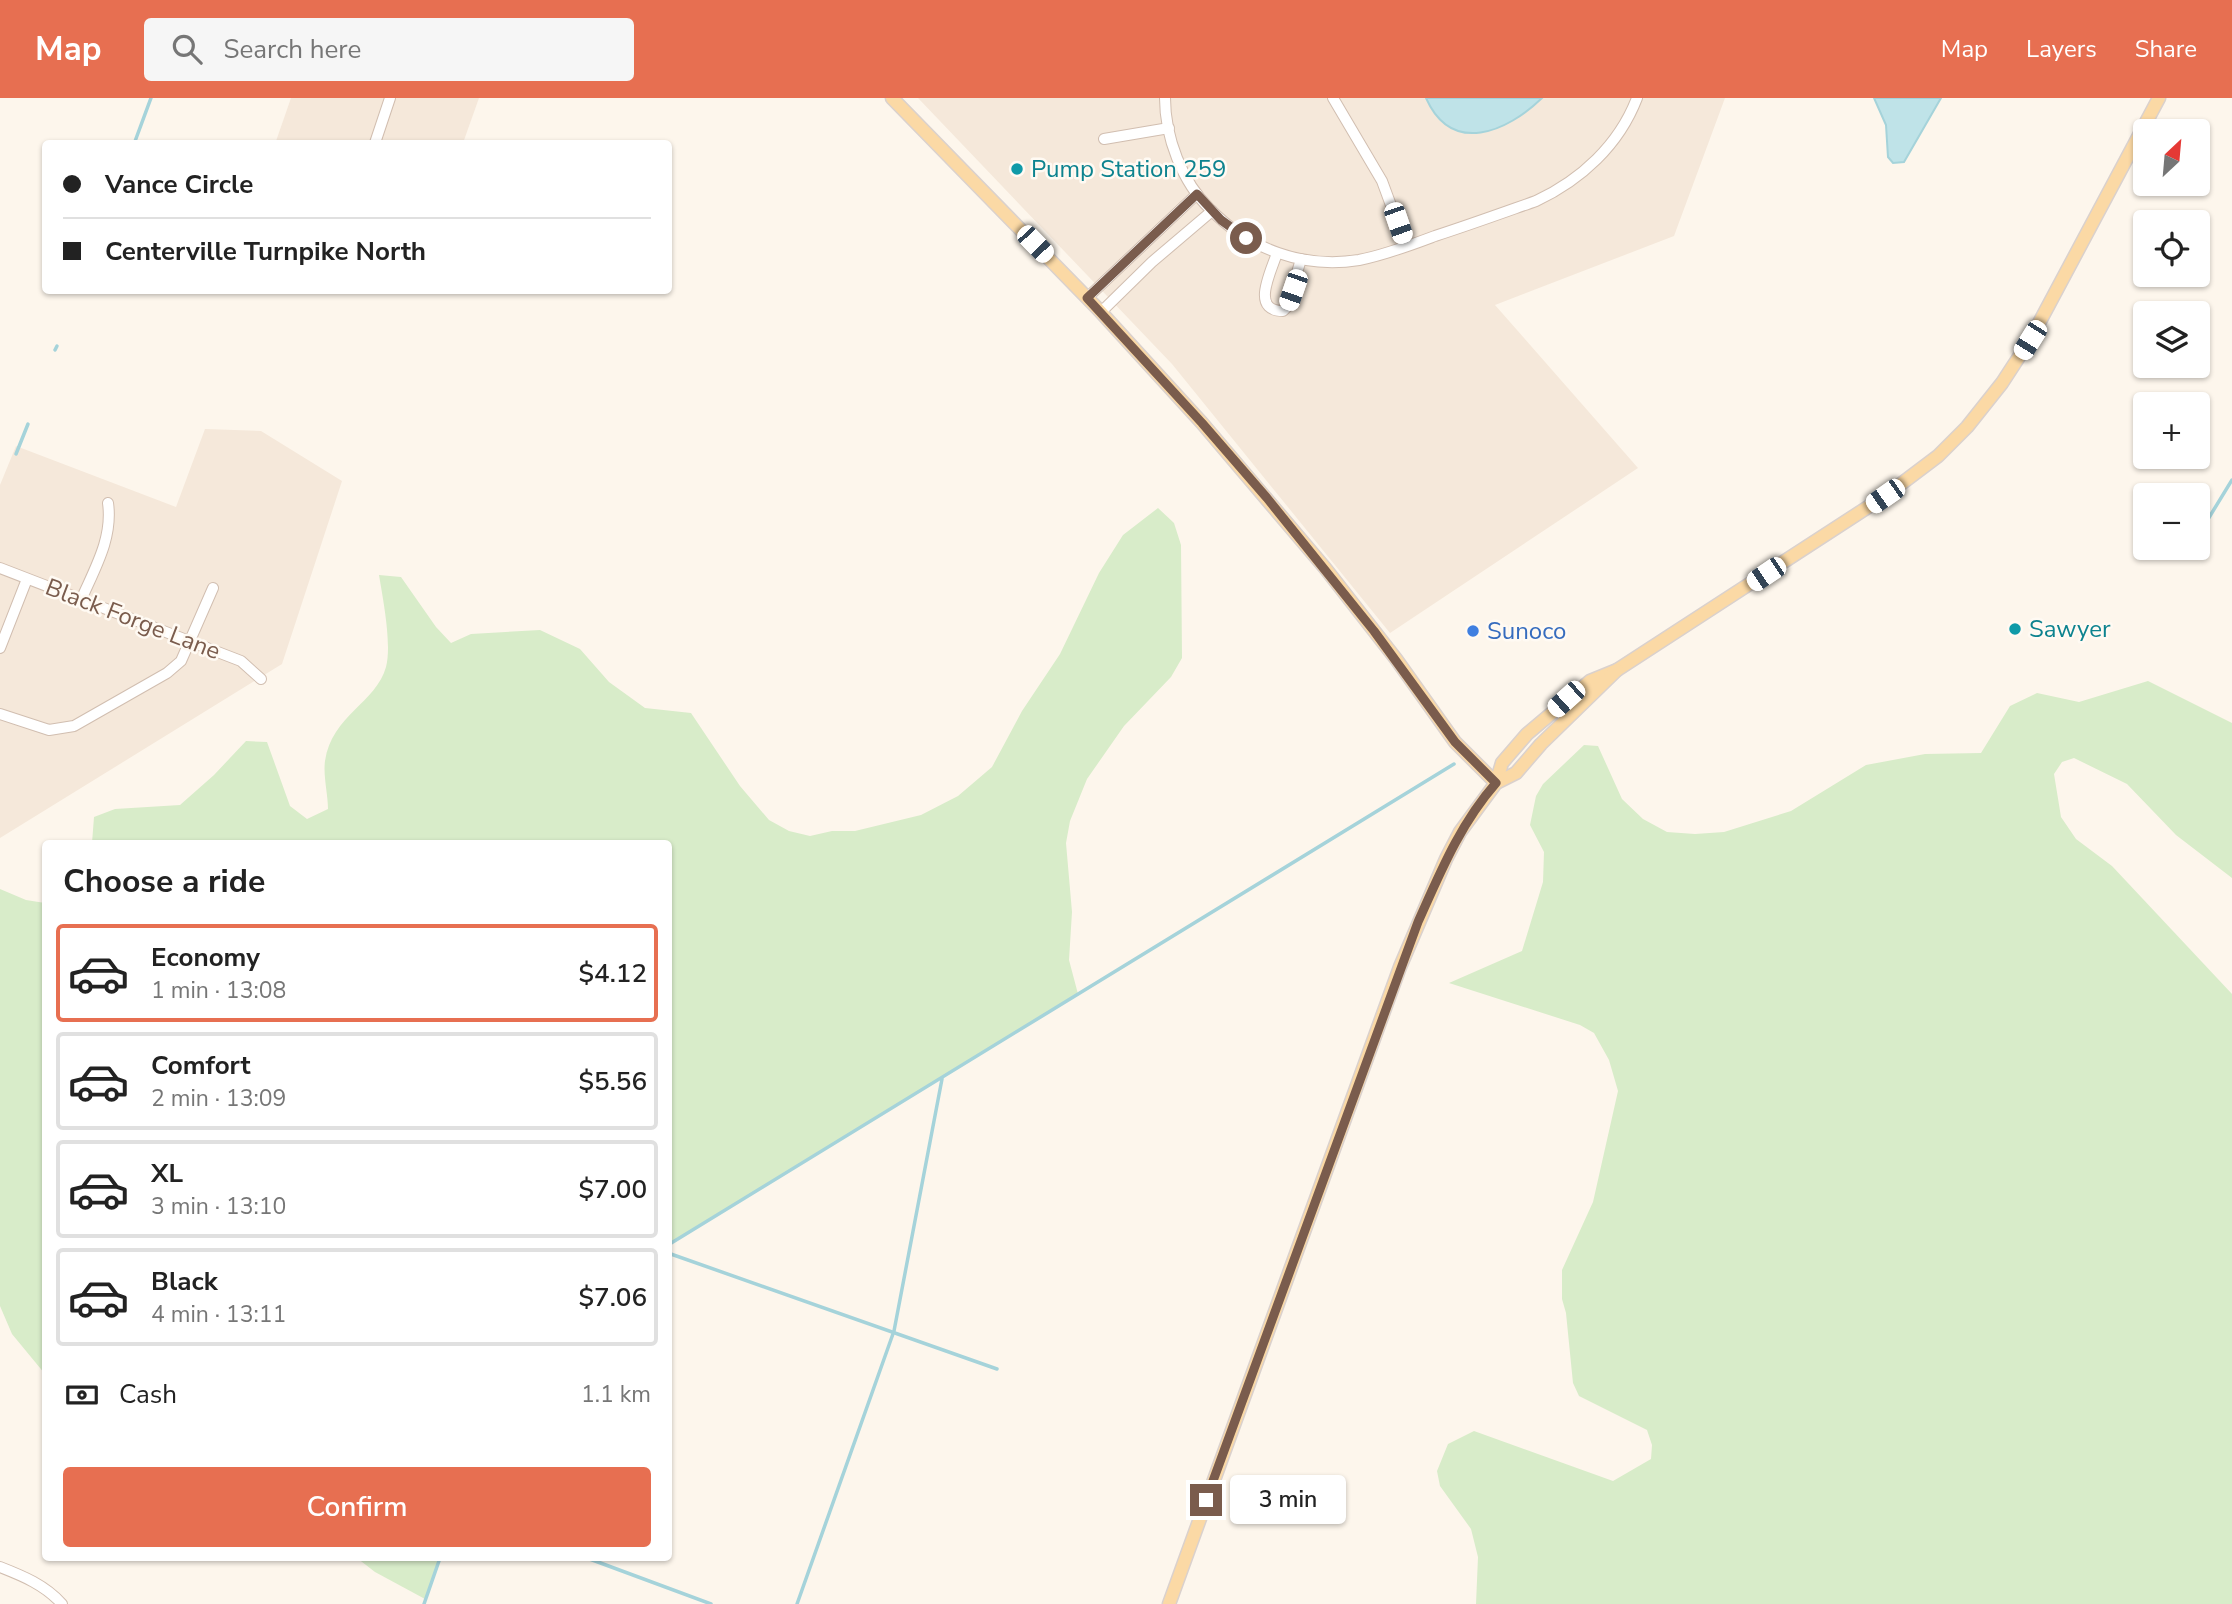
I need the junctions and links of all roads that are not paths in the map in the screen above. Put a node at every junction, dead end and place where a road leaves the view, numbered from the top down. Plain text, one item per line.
1 (390, 98) edge
2 (892, 98) edge
3 (1166, 98) edge
4 (1333, 98) edge
5 (1637, 98) edge
6 (2159, 98) edge
7 (1169, 128) junction
8 (1104, 139) dead end
9 (376, 140) edge
10 (1197, 194) junction
11 (1212, 211) junction
12 (1406, 246) junction
13 (1277, 253) junction
14 (1301, 259) junction
15 (1087, 298) junction
16 (1101, 312) junction
17 (108, 503) dead end
18 (0, 568) edge
19 (27, 579) junction
20 (213, 588) dead end
21 (81, 600) junction
22 (190, 639) junction
23 (0, 648) edge
24 (261, 679) dead end
25 (0, 714) edge
26 (1496, 783) junction
27 (0, 1567) edge
28 (62, 1604) edge
29 (1169, 1604) edge

1 - 9 street
2 - 15 main road
3 - 7 street
4 - 12 street
5 - 12 street
6 - 26 main road
7 - 8 street
7 - 10 street
10 - 11 street
10 - 15 street
11 - 13 street
11 - 16 street
12 - 14 street
13 - 14 street
13 - 14 street
15 - 16 main road
16 - 26 main road
17 - 21 street
18 - 19 street, Black Forge Lane
19 - 21 street, Black Forge Lane
19 - 23 street
20 - 22 street
21 - 22 street, Black Forge Lane
22 - 24 street, Black Forge Lane
22 - 25 street
26 - 29 main road
27 - 28 street

